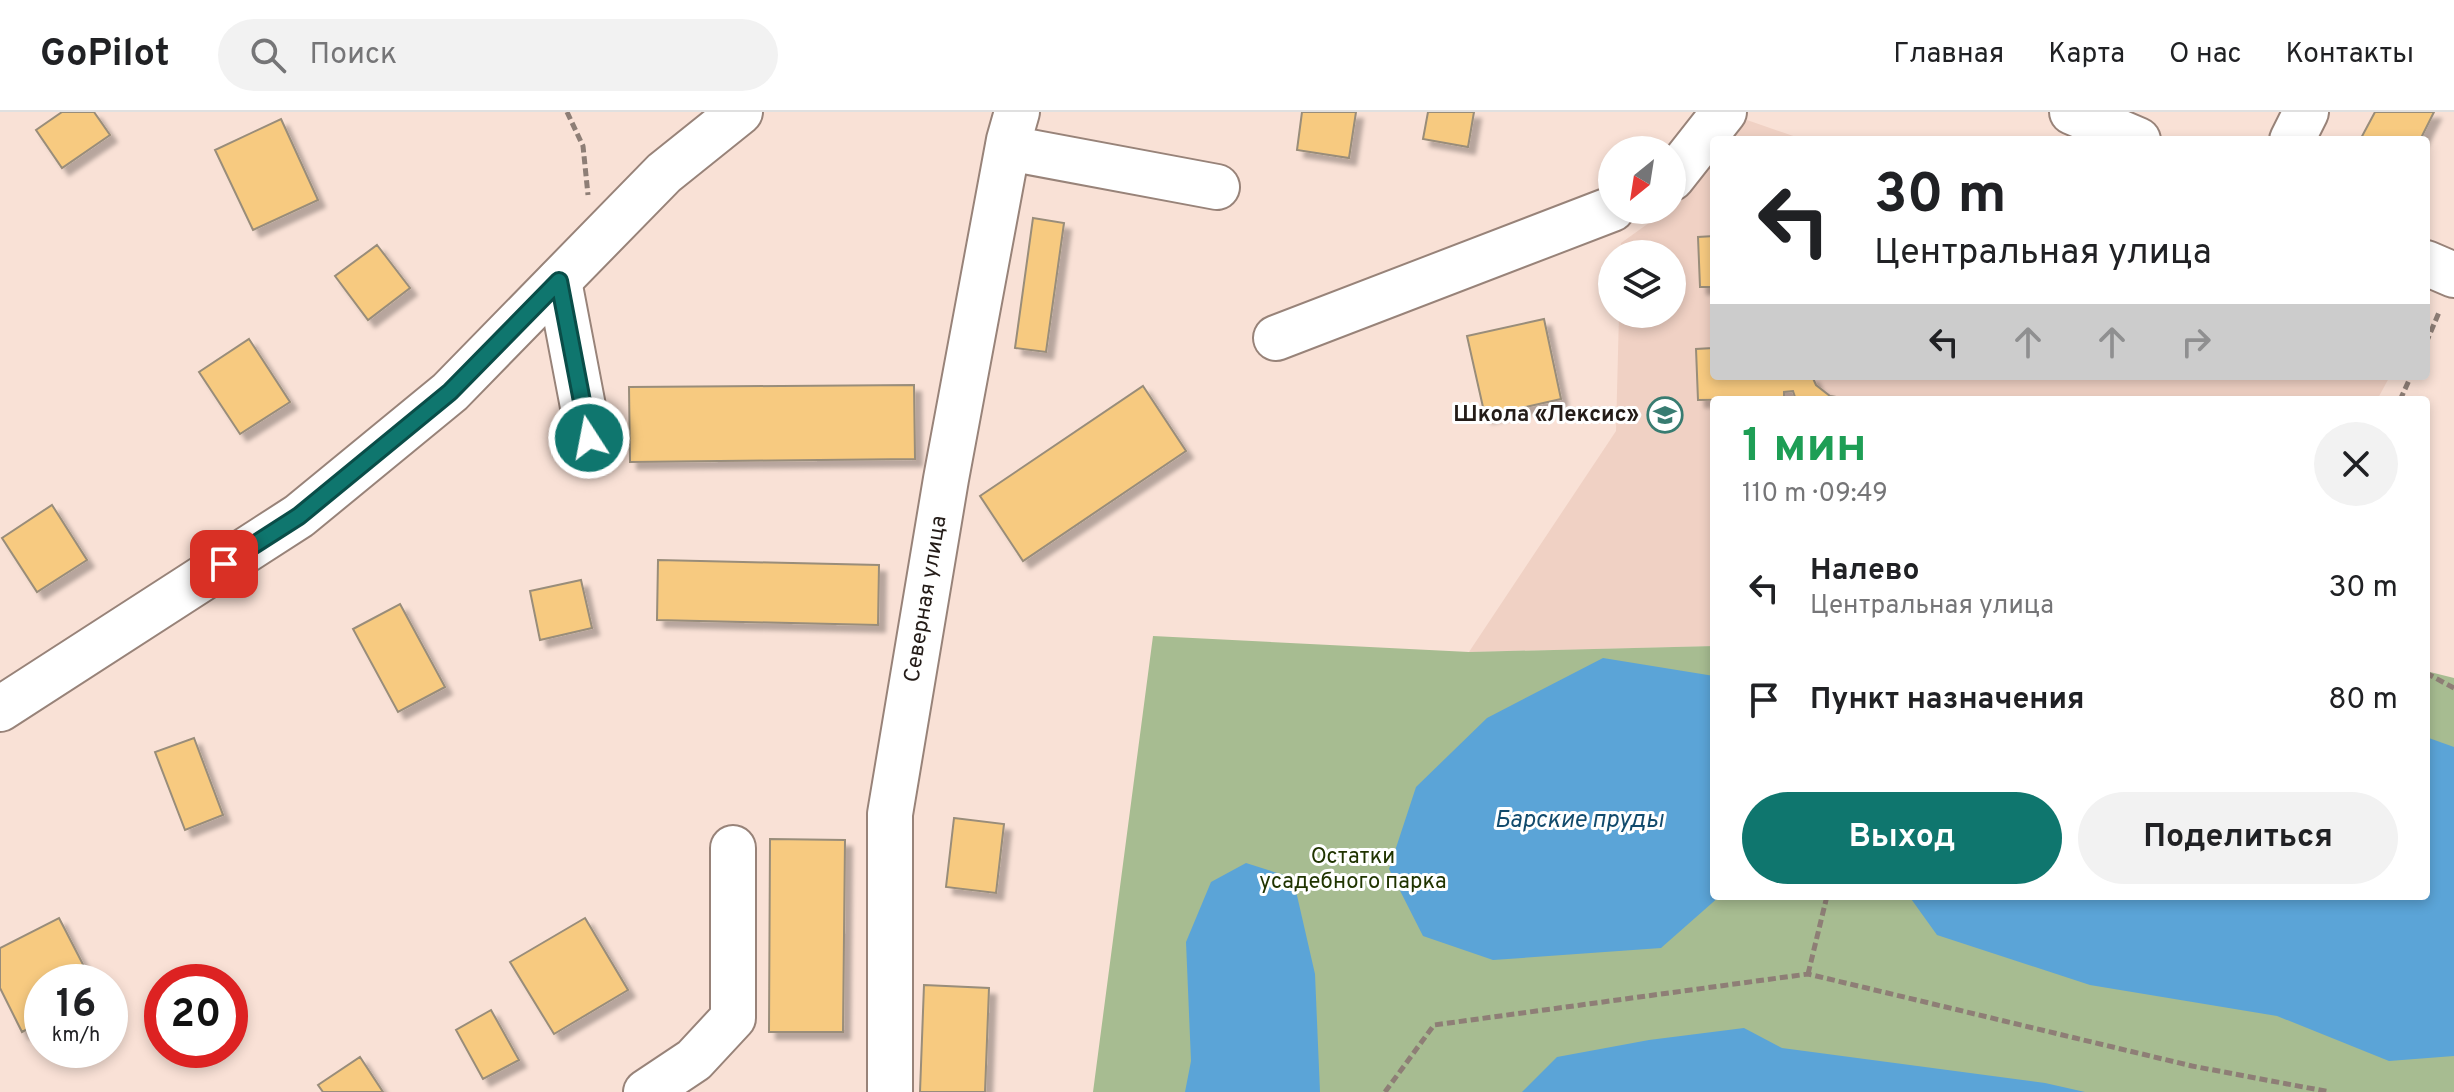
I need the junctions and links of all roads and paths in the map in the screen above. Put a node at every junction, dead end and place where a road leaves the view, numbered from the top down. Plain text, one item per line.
1 (567, 112) edge
2 (740, 112) edge
3 (1724, 112) edge
4 (2072, 112) edge
5 (2306, 112) edge
6 (1012, 130) edge
7 (2129, 136) edge
8 (2294, 136) edge
9 (1686, 160) edge
10 (1217, 187) dead end
11 (588, 197) dead end
12 (1598, 214) edge
13 (2430, 265) edge
14 (2454, 275) edge
15 (559, 281) junction
16 (1276, 338) dead end
17 (589, 438) dead end
18 (2430, 675) edge
19 (2454, 688) edge
20 (0, 709) edge
21 (733, 848) dead end
22 (1826, 900) edge
23 (1808, 974) junction
24 (656, 1086) edge
25 (890, 1092) edge
26 (1385, 1092) edge
27 (2330, 1092) edge

1 - 11 path
2 - 15 street
3 - 9 street
4 - 7 street
5 - 8 street
6 - 10 street
6 - 25 street, Северная улица
12 - 16 street
13 - 14 street
15 - 17 street
15 - 20 street
18 - 19 path
21 - 24 street
22 - 23 path
23 - 26 path
23 - 27 path

